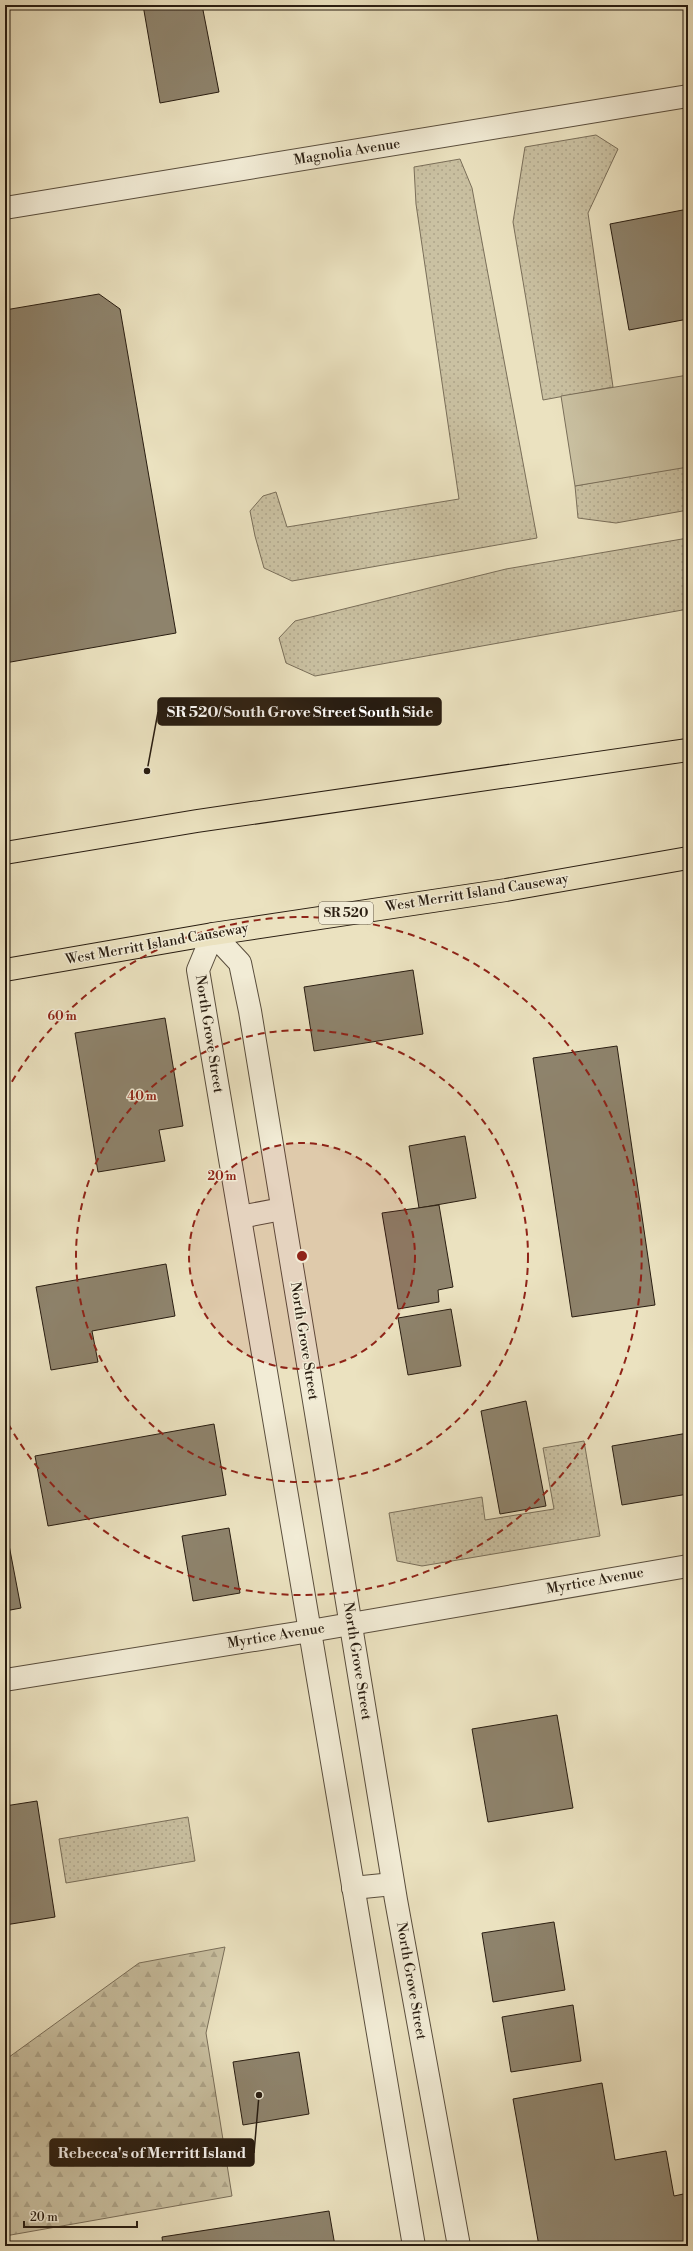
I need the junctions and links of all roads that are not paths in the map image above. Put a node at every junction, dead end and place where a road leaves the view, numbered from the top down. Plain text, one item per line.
1 (688, 96) edge
2 (5, 208) edge
3 (688, 750) edge
4 (5, 853) edge
5 (688, 858) edge
6 (213, 934) junction
7 (5, 970) edge
8 (282, 1209) junction
9 (240, 1217) junction
10 (688, 1566) edge
11 (351, 1623) junction
12 (310, 1631) junction
13 (5, 1680) edge
14 (393, 1884) junction
15 (353, 1888) junction
16 (414, 2246) edge
17 (459, 2246) edge

1 - 2 street, Magnolia Avenue
3 - 4 main road
5 - 6 main road, West Merritt Island Causeway / SR 520
6 - 7 main road, West Merritt Island Causeway / SR 520
6 - 8 street, North Grove Street
6 - 9 street, North Grove Street
8 - 9 street
8 - 11 street, North Grove Street
9 - 12 street, North Grove Street
10 - 11 street, Myrtice Avenue
11 - 12 street, Myrtice Avenue
11 - 14 street, North Grove Street
12 - 13 street, Myrtice Avenue
12 - 15 street, North Grove Street
14 - 15 street
14 - 17 street, North Grove Street
15 - 16 street, North Grove Street

